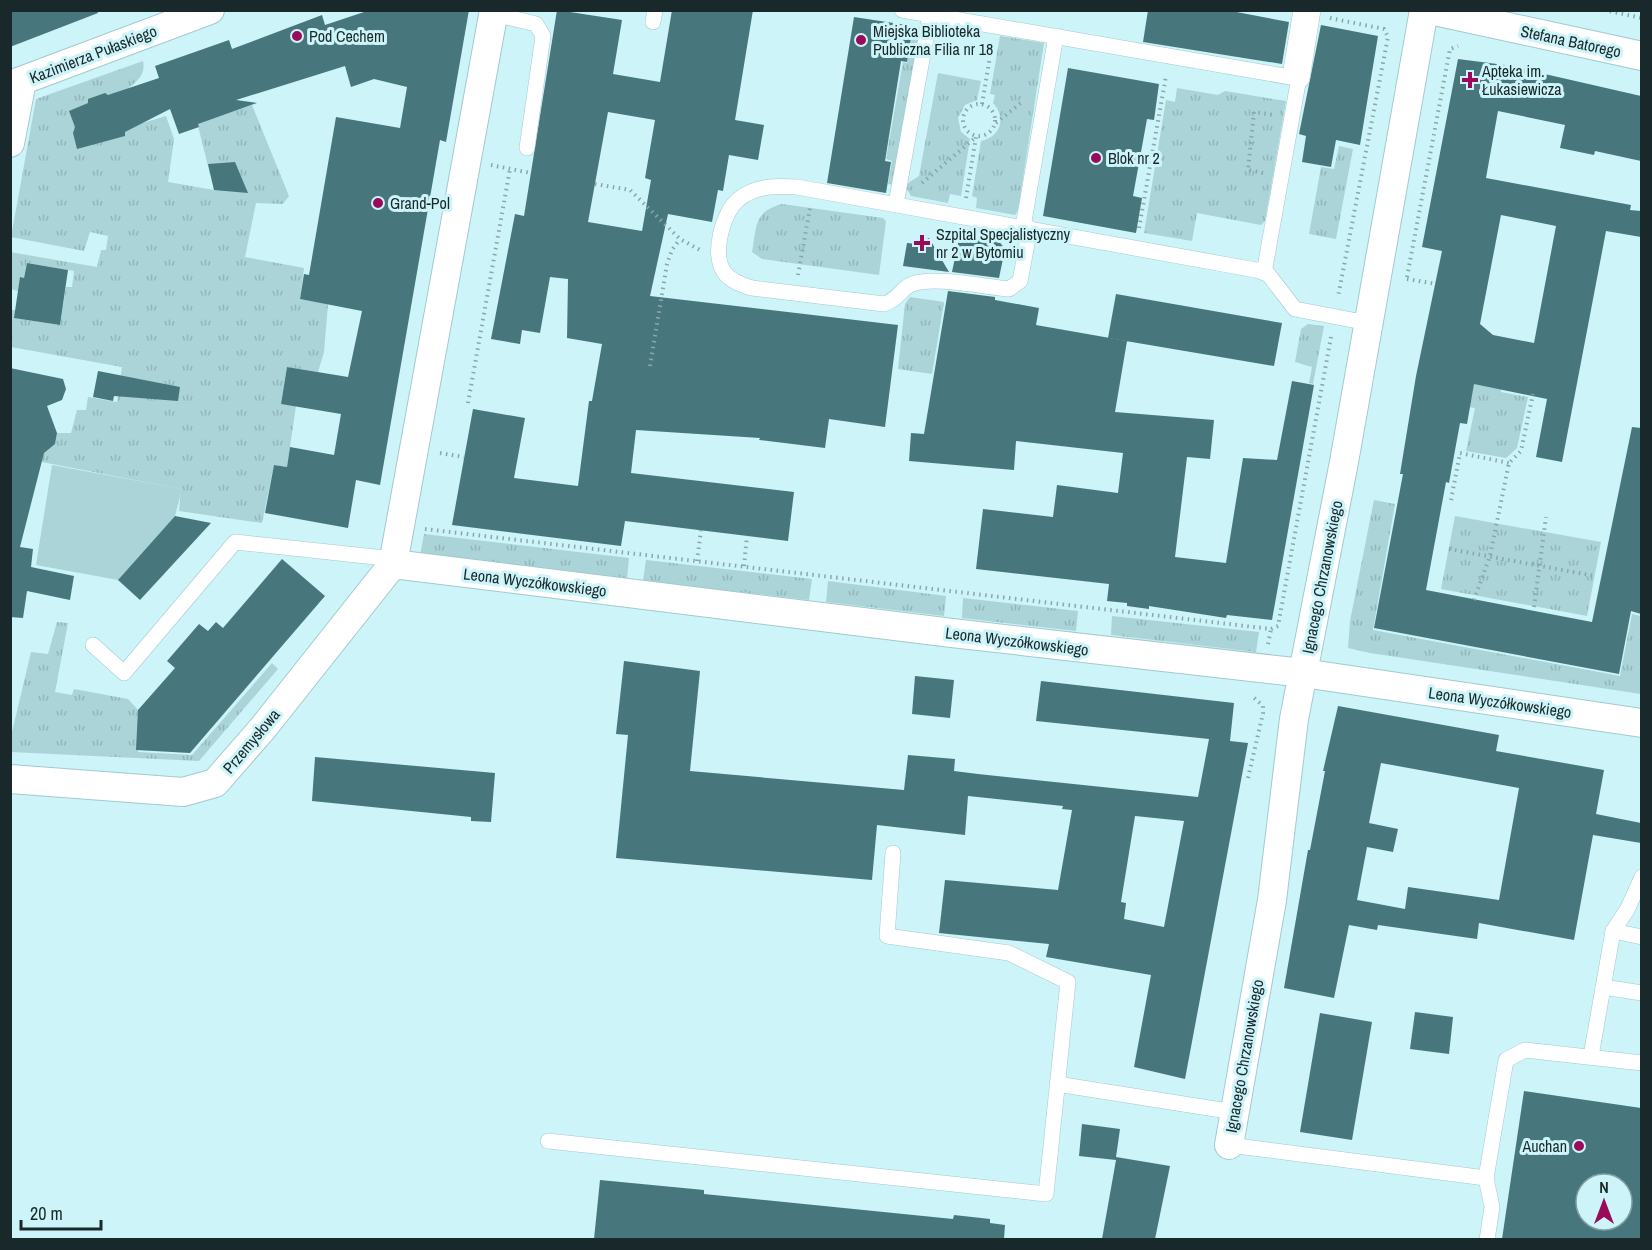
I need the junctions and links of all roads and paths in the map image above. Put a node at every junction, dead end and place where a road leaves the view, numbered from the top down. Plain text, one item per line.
1 (210, 10) edge
2 (902, 10) edge
3 (1424, 10) edge
4 (1430, 10) edge
5 (1604, 10) edge
6 (494, 12) edge
7 (1309, 12) edge
8 (930, 15) junction
9 (1641, 18) edge
10 (996, 26) junction
11 (1056, 36) junction
12 (1456, 45) dead end
13 (1169, 55) junction
14 (1641, 56) edge
15 (1294, 79) junction
16 (16, 83) edge
17 (982, 104) junction
18 (1292, 118) junction
19 (976, 137) junction
20 (10, 143) edge
21 (527, 148) dead end
22 (467, 159) junction
23 (510, 169) junction
24 (531, 173) dead end
25 (1282, 176) junction
26 (595, 184) dead end
27 (814, 190) junction
28 (896, 204) junction
29 (963, 216) junction
30 (1027, 227) junction
31 (1139, 230) dead end
32 (680, 239) junction
33 (718, 258) junction
34 (1264, 273) junction
35 (1407, 279) junction
36 (1436, 284) dead end
37 (1405, 290) dead end
38 (794, 294) junction
39 (1335, 316) junction
40 (1368, 323) junction
41 (650, 366) dead end
42 (1533, 394) dead end
43 (468, 404) dead end
44 (433, 452) dead end
45 (464, 457) dead end
46 (1509, 462) junction
47 (1451, 500) dead end
48 (1546, 517) dead end
49 (419, 528) dead end
50 (701, 530) dead end
51 (539, 536) dead end
52 (747, 536) dead end
53 (538, 542) junction
54 (1449, 549) dead end
55 (1490, 556) junction
56 (697, 561) junction
57 (393, 562) junction
58 (1538, 566) junction
59 (744, 567) junction
60 (1595, 576) dead end
61 (1474, 600) dead end
62 (1534, 607) dead end
63 (93, 645) dead end
64 (1304, 673) junction
65 (1243, 693) dead end
66 (1641, 723) edge
67 (1248, 778) dead end
68 (10, 779) edge
69 (893, 853) dead end
70 (1641, 877) edge
71 (1613, 931) junction
72 (1641, 937) edge
73 (1603, 987) junction
74 (1641, 993) edge
75 (1591, 1056) junction
76 (1641, 1063) edge
77 (1057, 1084) junction
78 (1234, 1112) junction
79 (548, 1141) dead end
80 (1229, 1144) joint
81 (1486, 1178) junction
82 (1487, 1239) edge

1 - 16 street, Kazimierza Pułaskiego
2 - 8 lane
3 - 40 street, Ignacego Chrzanowskiego
4 - 14 street, Stefana Batorego
5 - 9 path
6 - 21 lane
6 - 22 street
7 - 15 lane
7 - 39 path
8 - 10 lane
8 - 28 lane
10 - 11 lane
10 - 17 path
11 - 13 lane
11 - 30 lane
12 - 35 path
13 - 15 lane
13 - 31 path
15 - 18 lane
16 - 20 street
17 - 19 path
17 - 19 path
18 - 25 lane
18 - 25 path
19 - 28 path
19 - 29 path
22 - 23 path
22 - 57 street
23 - 24 path
23 - 43 path
25 - 34 lane
26 - 32 path
27 - 28 lane
27 - 33 lane
27 - 38 path
28 - 29 lane
29 - 30 lane
30 - 34 lane
30 - 38 lane
32 - 33 path
32 - 41 path
33 - 38 lane
34 - 39 lane
35 - 36 path
35 - 37 path
39 - 40 lane
39 - 59 path
40 - 64 street, Ignacego Chrzanowskiego
42 - 46 path
44 - 45 path
46 - 47 path
46 - 55 path
48 - 58 path
49 - 53 path
50 - 56 path
51 - 53 path
52 - 59 path
53 - 56 path
54 - 55 path
55 - 58 path
55 - 61 path
56 - 59 path
57 - 63 lane
57 - 64 street, Leona Wyczółkowskiego
57 - 68 street, Przemysłowa
58 - 60 path
58 - 62 path
64 - 66 street, Leona Wyczółkowskiego
64 - 78 street, Ignacego Chrzanowskiego
65 - 67 path
69 - 77 lane
70 - 71 lane
71 - 72 lane
71 - 73 lane
73 - 74 lane
73 - 75 lane
75 - 76 lane
75 - 81 lane
77 - 78 lane
77 - 79 lane
78 - 80 street, Ignacego Chrzanowskiego
80 - 81 lane
81 - 82 lane

